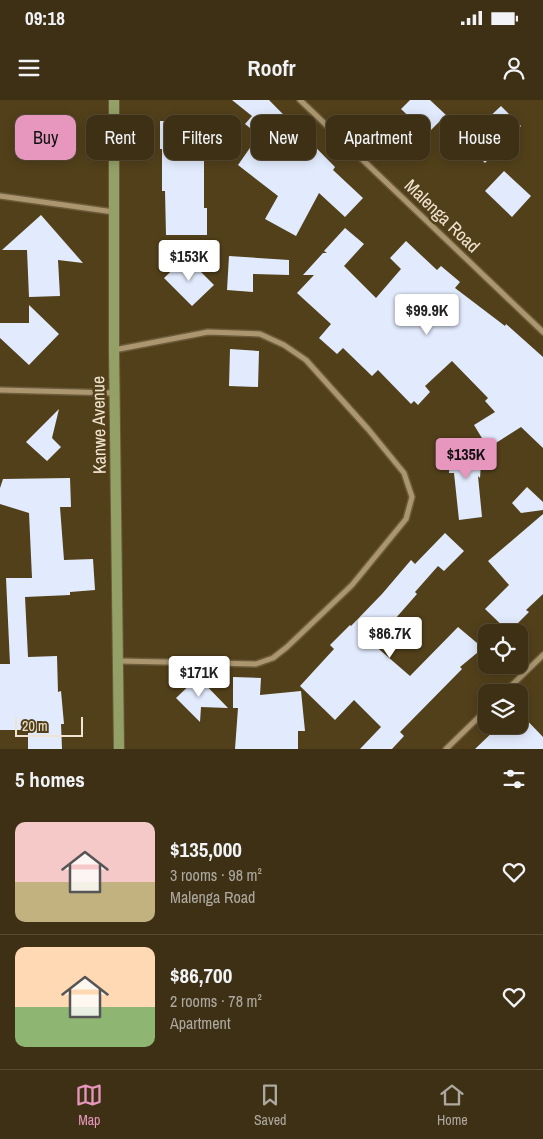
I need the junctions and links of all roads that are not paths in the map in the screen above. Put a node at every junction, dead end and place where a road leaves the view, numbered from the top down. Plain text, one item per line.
1 (114, 100) edge
2 (300, 100) edge
3 (0, 196) edge
4 (114, 212) junction
5 (543, 332) edge
6 (114, 350) junction
7 (0, 390) edge
8 (114, 393) junction
9 (542, 659) edge
10 (119, 661) junction
11 (514, 684) edge
12 (478, 718) edge
13 (119, 749) edge
14 (446, 749) edge

1 - 4 main road, Kanwe Avenue
2 - 5 street, Malenga Road
3 - 4 street
4 - 6 main road, Kanwe Avenue
6 - 8 main road, Kanwe Avenue
6 - 10 street
7 - 8 street
8 - 10 main road, Kanwe Avenue
9 - 11 street
10 - 13 main road, Kanwe Avenue
12 - 14 street

